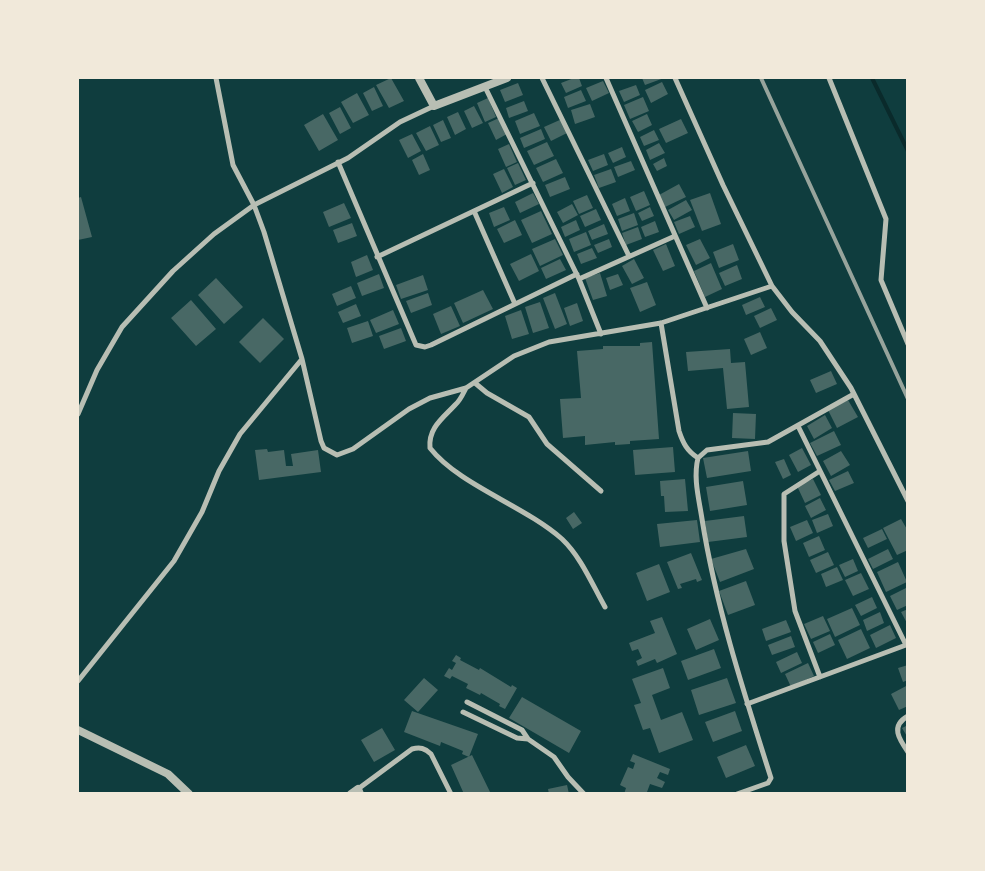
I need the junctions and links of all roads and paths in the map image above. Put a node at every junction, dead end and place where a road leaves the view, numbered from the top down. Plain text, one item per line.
1 (216, 78) edge
2 (419, 78) edge
3 (507, 78) edge
4 (542, 78) edge
5 (606, 78) edge
6 (675, 78) edge
7 (829, 78) edge
8 (485, 87) junction
9 (434, 106) junction
10 (338, 162) junction
11 (533, 183) junction
12 (254, 205) junction
13 (474, 211) junction
14 (675, 236) junction
15 (629, 256) junction
16 (377, 257) junction
17 (578, 276) junction
18 (772, 286) junction
19 (515, 304) junction
20 (708, 308) junction
21 (661, 323) junction
22 (601, 334) junction
23 (908, 344) edge
24 (302, 359) junction
25 (475, 382) junction
26 (466, 388) junction
27 (854, 394) junction
28 (78, 414) edge
29 (798, 426) junction
30 (698, 458) junction
31 (820, 471) junction
32 (601, 491) dead end
33 (908, 501) edge
34 (605, 607) dead end
35 (907, 645) edge
36 (820, 677) junction
37 (78, 680) edge
38 (467, 702) dead end
39 (748, 704) junction
40 (463, 712) dead end
41 (908, 716) edge
42 (78, 730) edge
43 (528, 739) junction
44 (908, 752) edge
45 (356, 792) edge
46 (189, 794) edge
47 (451, 794) edge
48 (584, 794) edge
49 (737, 794) edge

1 - 12 street
2 - 9 street
3 - 8 street
4 - 15 street
5 - 14 street
6 - 18 street
7 - 23 street
8 - 9 street
8 - 11 street
9 - 10 street
10 - 12 street
10 - 16 street
11 - 13 street
11 - 17 street
12 - 24 street
12 - 28 street
13 - 16 street
13 - 19 street
14 - 15 street
14 - 20 street
15 - 17 street
16 - 19 street
17 - 19 street
17 - 22 street
18 - 20 street
18 - 27 street
20 - 21 street
21 - 22 street
21 - 30 street
22 - 25 street
24 - 26 street
24 - 37 street
25 - 26 street
25 - 32 street
26 - 34 street
27 - 29 street
27 - 33 street
29 - 30 street
29 - 31 street
30 - 39 street
31 - 35 street
31 - 36 street
35 - 36 street
36 - 39 street
38 - 43 street
39 - 49 street
40 - 43 street
41 - 44 street
42 - 46 street
43 - 48 street
45 - 47 street

